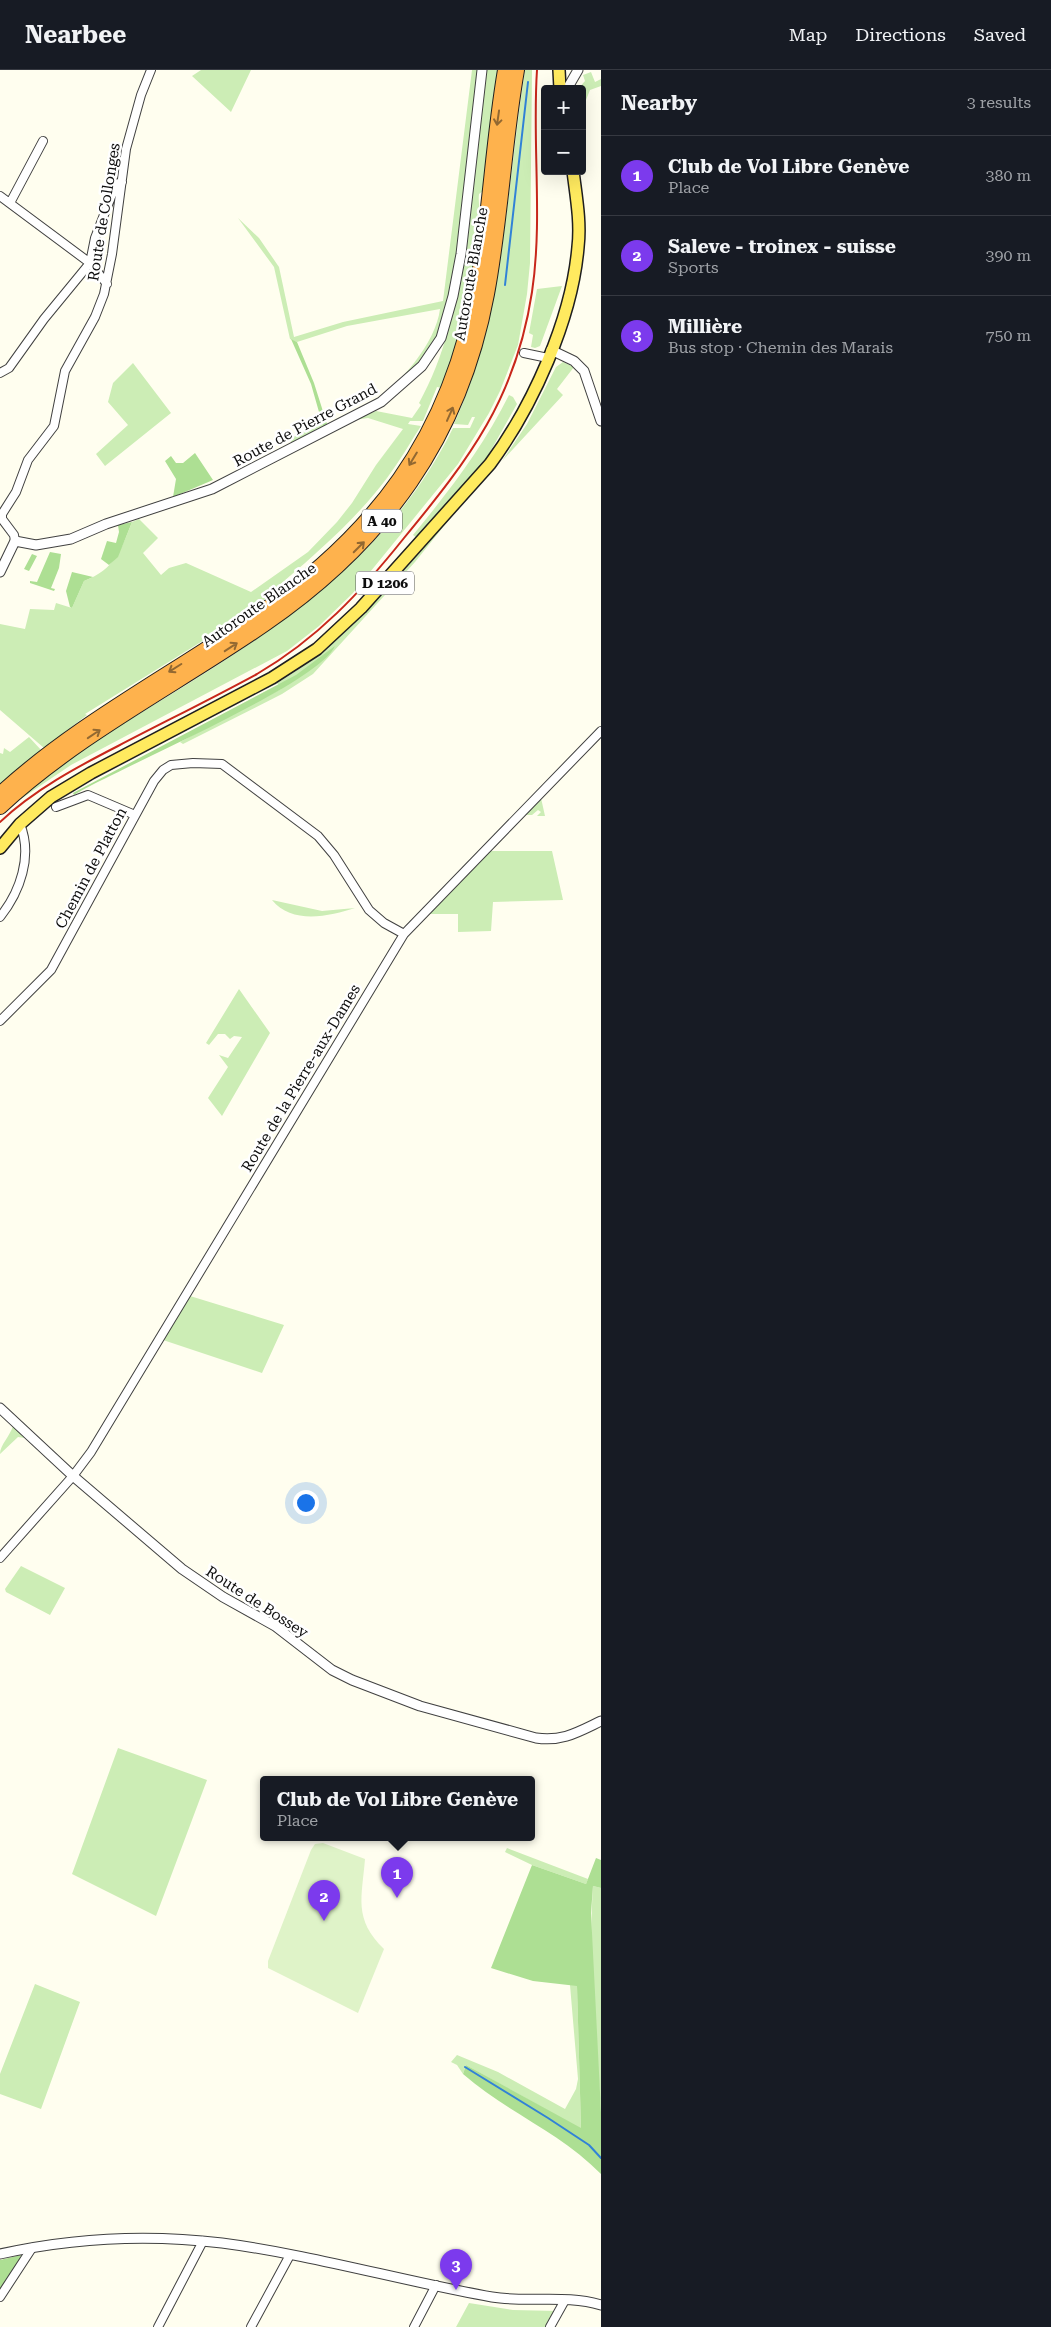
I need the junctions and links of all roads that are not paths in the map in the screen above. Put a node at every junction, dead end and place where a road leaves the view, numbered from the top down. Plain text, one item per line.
1 (151, 70) edge
2 (482, 70) edge
3 (505, 70) edge
4 (517, 70) edge
5 (559, 70) edge
6 (578, 70) edge
7 (560, 85) edge
8 (569, 85) edge
9 (43, 141) dead end
10 (573, 175) edge
11 (122, 182) junction
12 (0, 196) edge
13 (10, 204) junction
14 (90, 263) junction
15 (107, 284) junction
16 (524, 353) dead end
17 (549, 354) junction
18 (0, 373) edge
19 (601, 417) edge
20 (15, 540) junction
21 (0, 572) edge
22 (601, 731) edge
23 (0, 794) edge
24 (56, 806) dead end
25 (0, 807) edge
26 (135, 814) junction
27 (20, 824) junction
28 (0, 848) edge
29 (0, 917) edge
30 (404, 934) junction
31 (0, 1021) edge
32 (0, 1408) edge
33 (73, 1476) junction
34 (0, 1558) edge
35 (601, 1721) edge
36 (203, 2241) junction
37 (32, 2248) junction
38 (0, 2254) edge
39 (290, 2256) junction
40 (436, 2285) junction
41 (0, 2297) edge
42 (564, 2300) junction
43 (601, 2305) edge
44 (158, 2327) edge
45 (251, 2327) edge
46 (414, 2327) edge
47 (550, 2327) edge

1 - 11 street, Route de Collonges
2 - 20 street, Route de Pierre Grand
3 -> 23 highway, Autoroute Blanche / A 40
25 -> 4 highway, Autoroute Blanche / A 40
5 - 7 main road
6 - 8 street
9 - 13 street
10 - 17 main road, D 1206
11 - 14 street
11 - 15 street, Route de Collonges
12 - 13 street
13 - 14 street
14 - 15 street
14 - 18 street
15 - 20 street, Route de Collonges
16 - 17 street
17 - 19 street
17 - 27 main road, D 1206
20 - 21 street
22 - 30 street, Route de la Pierre-aux-Dames
24 - 26 street
26 - 30 street, Chemin de Platton
26 - 31 street, Chemin de Platton
27 - 28 main road, D 1206
27 - 29 street
30 - 33 street, Route de la Pierre-aux-Dames
32 - 33 street, Route de Bossey
33 - 34 street, Route de la Pierre-aux-Dames
33 - 35 street, Route de Bossey
36 - 37 street
36 - 39 street
36 - 44 street
37 - 38 street
37 - 41 street
39 - 40 street
39 - 45 street
40 - 42 street
40 - 46 street
42 - 43 street
42 - 47 street

